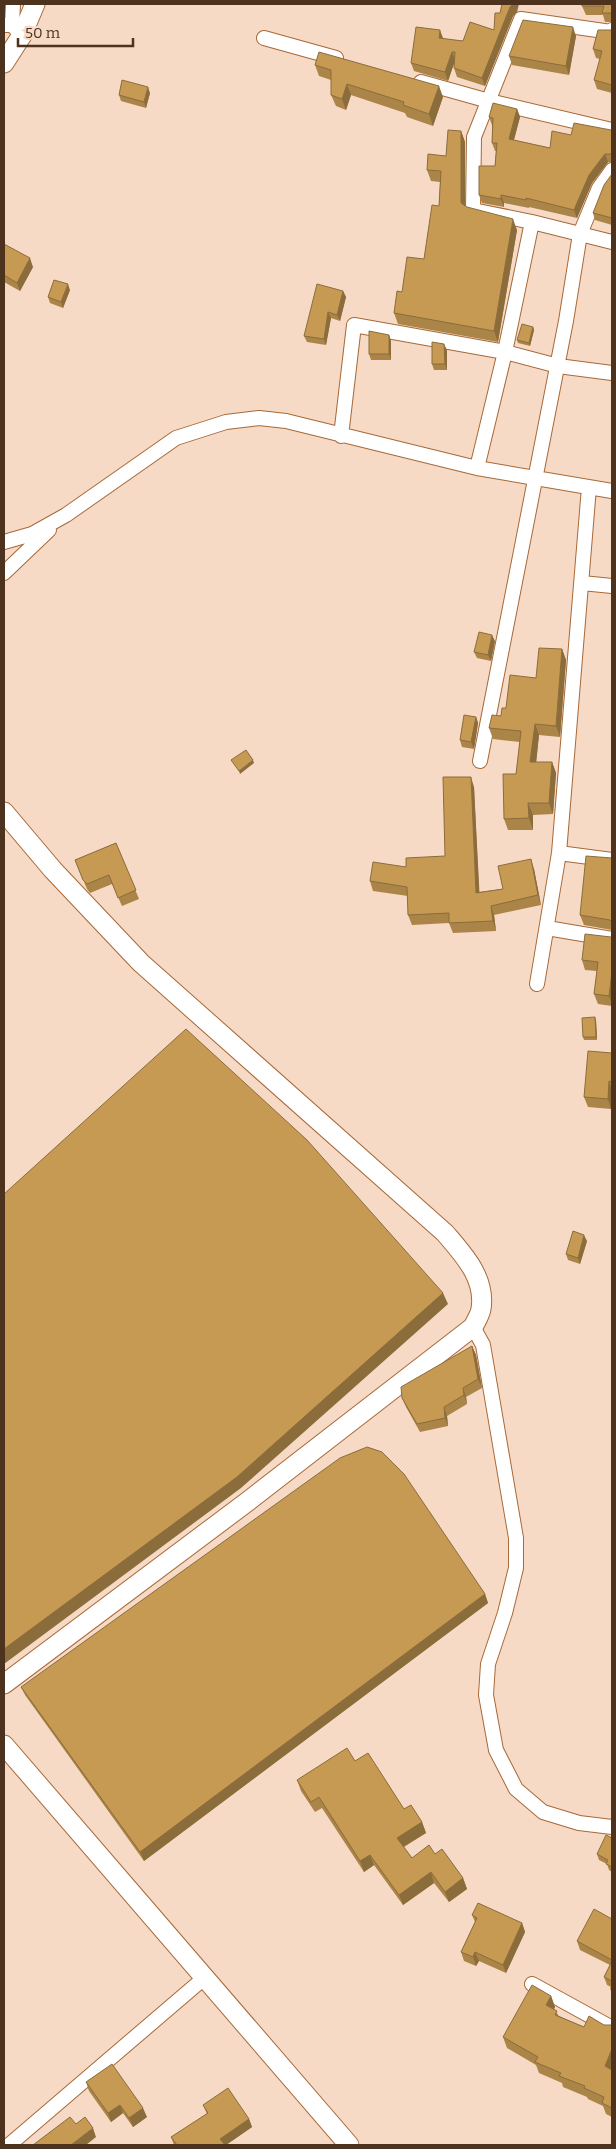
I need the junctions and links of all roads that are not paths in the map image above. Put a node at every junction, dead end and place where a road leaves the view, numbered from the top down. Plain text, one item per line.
1 (14, 4) edge
2 (36, 4) edge
3 (12, 28) edge
4 (612, 30) edge
5 (264, 38) dead end
6 (348, 61) edge
7 (4, 63) edge
8 (405, 77) edge
9 (489, 101) junction
10 (612, 130) edge
11 (612, 170) edge
12 (532, 222) junction
13 (580, 234) junction
14 (612, 242) edge
15 (505, 352) junction
16 (558, 366) junction
17 (612, 373) edge
18 (342, 436) junction
19 (477, 468) junction
20 (536, 478) junction
21 (589, 487) junction
22 (612, 491) edge
23 (66, 514) junction
24 (4, 542) edge
25 (4, 573) edge
26 (582, 583) junction
27 (612, 586) edge
28 (480, 761) dead end
29 (4, 812) edge
30 (559, 853) junction
31 (612, 860) edge
32 (547, 928) junction
33 (612, 938) edge
34 (538, 984) dead end
35 (473, 1327) junction
36 (4, 1684) edge
37 (4, 1745) edge
38 (612, 1827) edge
39 (203, 1978) junction
40 (532, 1984) edge
41 (612, 2028) edge
42 (9, 2145) edge
43 (349, 2145) edge

1 - 3 street
2 - 3 street
3 - 7 street
4 - 9 street
5 - 6 street
8 - 9 street
9 - 10 street
9 - 12 street
11 - 13 street
12 - 13 street
12 - 15 street
13 - 14 street
13 - 16 street
15 - 16 street
15 - 18 street
15 - 19 street
16 - 17 street
16 - 20 street
18 - 19 street
18 - 23 street
19 - 20 street
20 - 21 street
20 - 28 street
21 - 22 street
21 - 26 street
23 - 24 street
23 - 25 street
26 - 27 street
26 - 30 street
29 - 35 street
30 - 31 street
30 - 32 street
32 - 33 street
32 - 34 street
35 - 36 street
35 - 38 street
37 - 39 street
39 - 42 street
39 - 43 street
40 - 41 street

